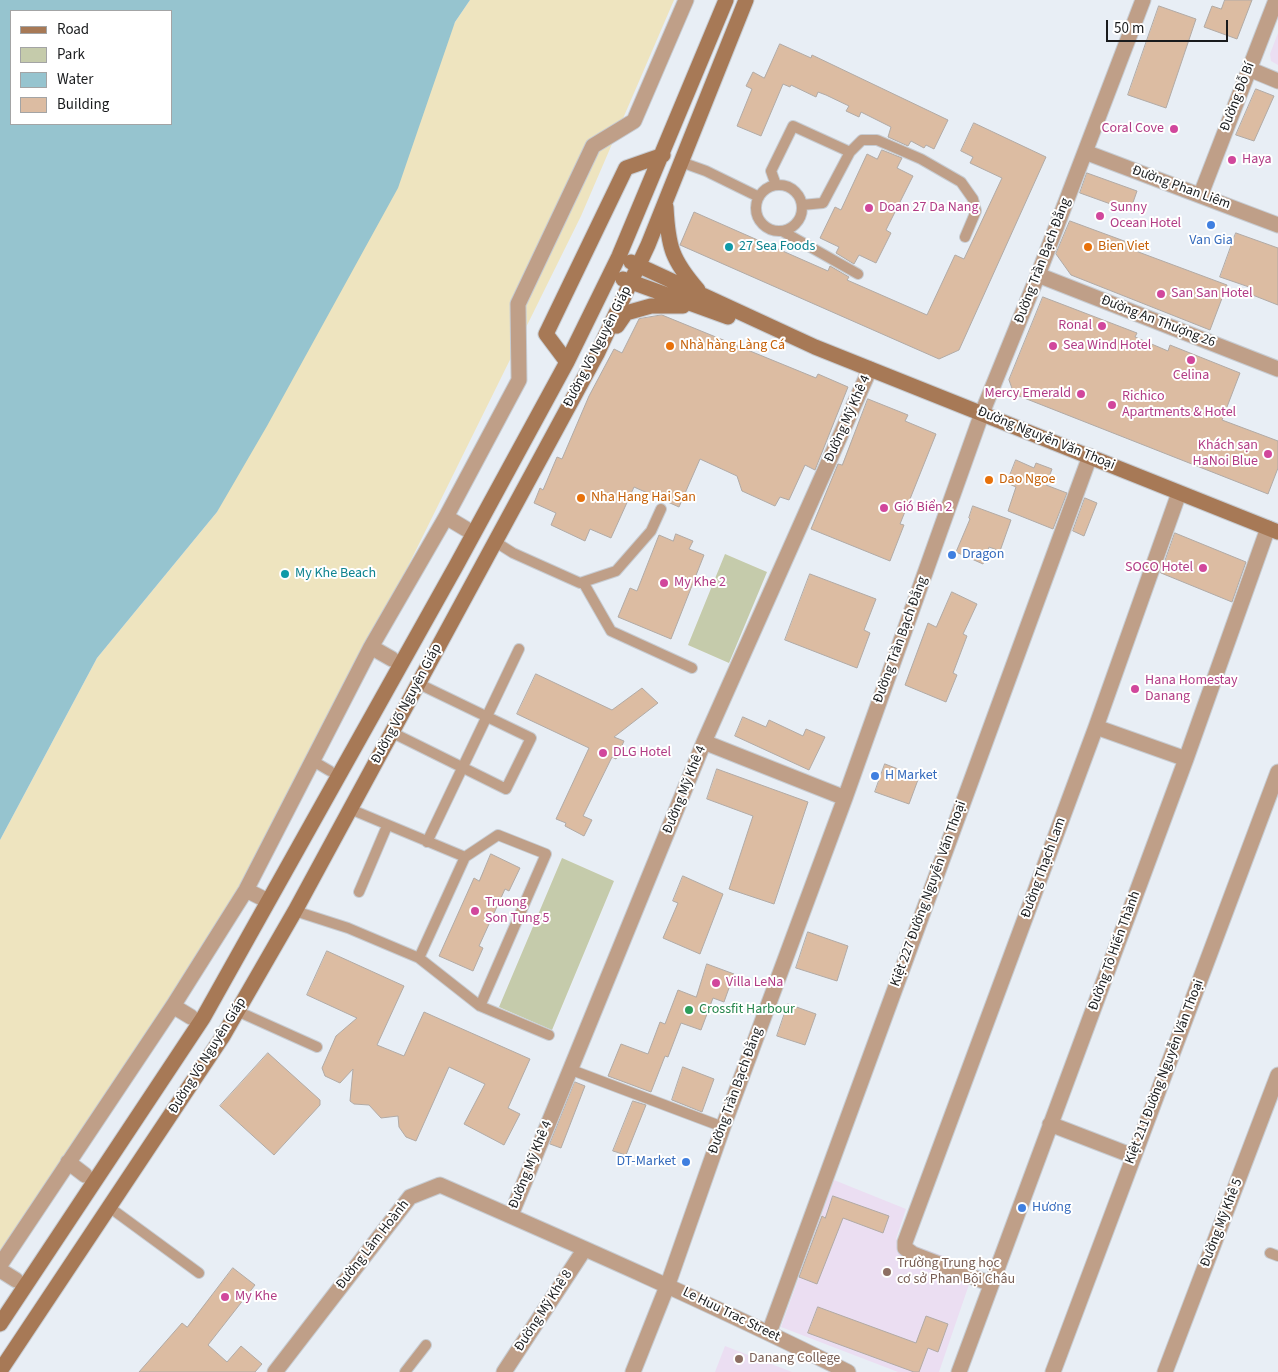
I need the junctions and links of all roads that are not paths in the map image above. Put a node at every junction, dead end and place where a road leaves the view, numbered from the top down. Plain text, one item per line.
1 (686, 0) edge
2 (726, 0) edge
3 (746, 0) edge
4 (1143, 0) edge
5 (1276, 0) edge
6 (1249, 69) junction
7 (1278, 81) edge
8 (850, 152) junction
9 (1085, 152) junction
10 (663, 155) junction
11 (681, 162) junction
12 (776, 185) junction
13 (1201, 194) junction
14 (759, 196) junction
15 (666, 202) junction
16 (802, 205) junction
17 (1278, 225) edge
18 (782, 231) junction
19 (965, 237) dead end
20 (619, 256) junction
21 (639, 266) junction
22 (610, 274) junction
23 (858, 274) dead end
24 (1038, 275) junction
25 (631, 283) junction
26 (702, 301) junction
27 (597, 354) junction
28 (567, 362) junction
29 (1278, 368) edge
30 (870, 369) junction
31 (982, 413) junction
32 (1090, 456) junction
33 (1178, 492) junction
34 (661, 509) dead end
35 (446, 517) junction
36 (466, 529) dead end
37 (1273, 530) edge
38 (494, 541) junction
39 (583, 582) junction
40 (371, 647) junction
41 (519, 649) dead end
42 (392, 658) dead end
43 (692, 668) dead end
44 (417, 683) junction
45 (486, 718) junction
46 (1096, 726) junction
47 (391, 732) junction
48 (704, 742) junction
49 (1186, 759) junction
50 (313, 762) junction
51 (463, 768) junction
52 (330, 771) dead end
53 (1278, 772) edge
54 (845, 798) junction
55 (350, 809) junction
56 (387, 826) junction
57 (427, 842) junction
58 (465, 857) junction
59 (246, 890) junction
60 (359, 892) dead end
61 (262, 898) dead end
62 (295, 911) junction
63 (419, 958) junction
64 (173, 1006) junction
65 (480, 1006) junction
66 (237, 1012) junction
67 (191, 1017) dead end
68 (549, 1036) dead end
69 (317, 1047) dead end
70 (570, 1069) junction
71 (1278, 1075) edge
72 (1050, 1124) junction
73 (723, 1127) junction
74 (1133, 1156) junction
75 (68, 1162) junction
76 (86, 1176) dead end
77 (109, 1207) junction
78 (511, 1215) junction
79 (584, 1250) junction
80 (0, 1265) edge
81 (0, 1270) edge
82 (199, 1273) dead end
83 (16, 1280) dead end
84 (668, 1284) junction
85 (991, 1284) junction
86 (0, 1324) edge
87 (769, 1333) junction
88 (426, 1345) dead end
89 (0, 1371) edge
90 (275, 1372) edge
91 (404, 1372) edge
92 (504, 1372) edge
93 (633, 1372) edge
94 (848, 1372) edge
95 (959, 1372) edge
96 (1053, 1372) edge
97 (1165, 1372) edge

1 - 35 street
2 - 10 main road, Đường Võ Nguyên Giáp
3 - 11 main road, Đường Võ Nguyên Giáp
4 - 9 street, Đường Trần Bạch Đằng
5 - 6 street, Đường Đỗ Bí
6 - 7 street
6 - 13 street, Đường Đỗ Bí
8 - 12 lane
8 - 16 lane
8 - 19 lane
9 - 13 street, Đường Phan Liêm
9 - 24 street, Đường Trần Bạch Đằng
10 - 11 main road
10 - 20 main road, Đường Võ Nguyên Giáp
10 - 28 main road, Đường Võ Nguyên Giáp
11 - 14 lane
11 - 15 main road, Đường Võ Nguyên Giáp
12 - 14 lane
12 - 16 lane
13 - 17 street, Đường Phan Liêm
14 - 18 lane
15 - 21 main road, Đường Võ Nguyên Giáp
15 - 26 main road
16 - 18 lane
18 - 23 lane
20 - 21 main road, Đường Nguyễn Văn Thoại
20 - 22 main road, Đường Võ Nguyên Giáp
21 - 25 main road, Đường Võ Nguyên Giáp
21 - 26 main road, Đường Nguyễn Văn Thoại
22 - 25 main road, Đường Nguyễn Văn Thoại
22 - 28 main road, Đường Võ Nguyên Giáp
24 - 29 street, Đường An Thượng 26
24 - 31 street, Đường Trần Bạch Đằng
25 - 26 main road, Đường Nguyễn Văn Thoại
25 - 27 main road, Đường Võ Nguyên Giáp
26 - 27 main road
26 - 30 main road, Đường Nguyễn Văn Thoại
27 - 38 main road, Đường Võ Nguyên Giáp
28 - 86 main road, Đường Võ Nguyên Giáp
30 - 31 main road, Đường Nguyễn Văn Thoại
30 - 48 street, Đường Mỹ Khê 4
31 - 32 main road, Đường Nguyễn Văn Thoại
31 - 54 street, Đường Trần Bạch Đằng
32 - 33 main road, Đường Nguyễn Văn Thoại
32 - 87 street, Kiệt 227 Đường Nguyễn Văn Thoại
33 - 37 main road, Đường Nguyễn Văn Thoại
33 - 46 street, Đường Thạch Lam
34 - 39 lane
35 - 36 street
35 - 40 street
37 - 49 street, Đường Tô Hiến Thành
38 - 39 lane
38 - 44 main road, Đường Võ Nguyên Giáp
39 - 43 lane
40 - 42 street
40 - 50 street
41 - 45 lane
44 - 45 lane
44 - 47 main road, Đường Võ Nguyên Giáp
45 - 51 lane
45 - 51 lane
46 - 49 street
46 - 85 street, Đường Thạch Lam
47 - 51 lane
47 - 55 main road, Đường Võ Nguyên Giáp
48 - 54 street
48 - 70 street, Đường Mỹ Khê 4
49 - 72 street, Đường Tô Hiến Thành
50 - 52 lane
50 - 59 street
51 - 57 lane
53 - 74 street, Kiệt 211 Đường Nguyễn Văn Thoại
54 - 73 street, Đường Trần Bạch Đằng
55 - 56 lane
55 - 62 main road, Đường Võ Nguyên Giáp
56 - 57 lane
56 - 60 lane
57 - 58 lane
58 - 63 lane
58 - 65 lane
59 - 61 street
59 - 64 street
62 - 63 lane
62 - 66 main road, Đường Võ Nguyên Giáp
63 - 65 lane
64 - 67 street
64 - 75 street
65 - 68 lane
66 - 69 lane
66 - 77 main road, Đường Võ Nguyên Giáp
70 - 73 lane
70 - 78 street, Đường Mỹ Khê 4
71 - 97 street, Đường Mỹ Khê 5
72 - 74 street
72 - 85 street, Đường Tô Hiến Thành
73 - 84 street, Đường Trần Bạch Đằng
74 - 96 street, Kiệt 211 Đường Nguyễn Văn Thoại
75 - 76 street
75 - 80 street
77 - 82 lane
77 - 89 main road, Đường Võ Nguyên Giáp
78 - 79 street, Đường Lâm Hoành
78 - 90 street, Đường Lâm Hoành
79 - 84 street, Đường Lâm Hoành
79 - 92 street, Đường Mỹ Khê 8
81 - 83 street
84 - 87 street, Le Huu Trac Street
84 - 93 street, Đường Trần Bạch Đằng
85 - 95 street, Đường Tô Hiến Thành
87 - 94 street, Le Huu Trac Street
88 - 91 lane

